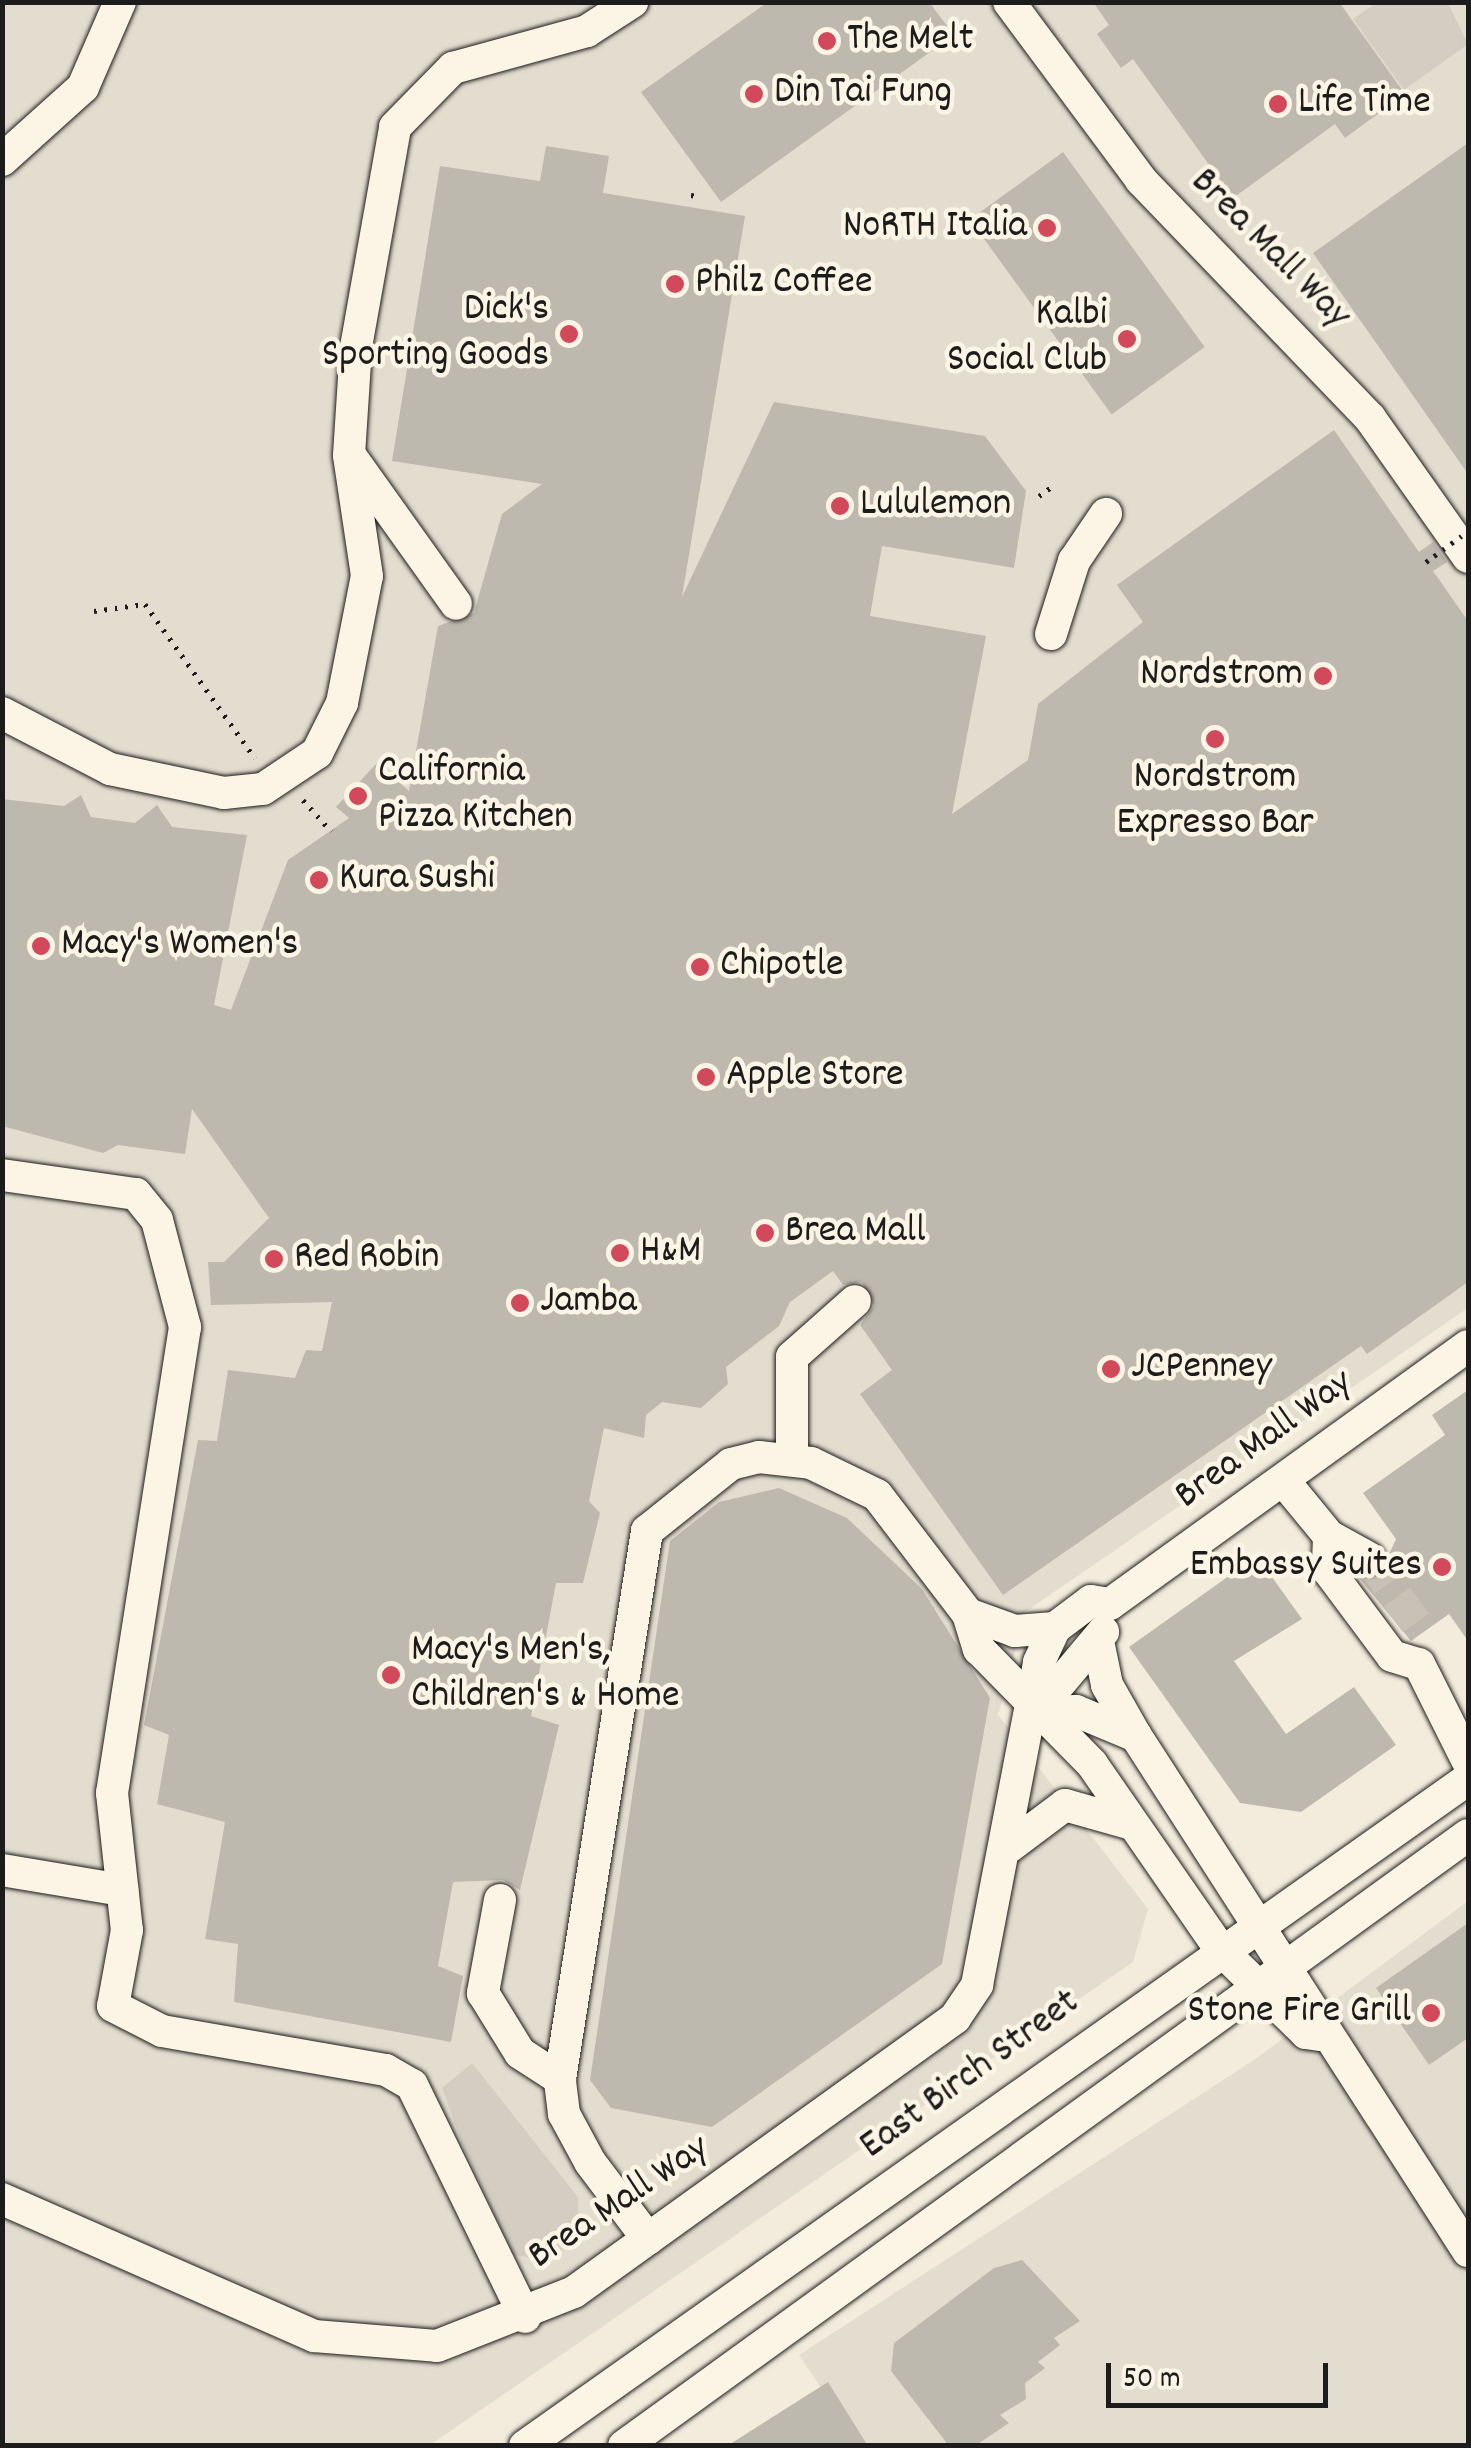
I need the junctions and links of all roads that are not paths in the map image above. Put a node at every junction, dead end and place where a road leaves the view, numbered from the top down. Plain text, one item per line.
1 (120, 2) edge
2 (632, 2) edge
3 (1009, 2) edge
4 (2, 160) edge
5 (349, 455) junction
6 (1106, 514) dead end
7 (1468, 557) edge
8 (456, 604) dead end
9 (1052, 634) dead end
10 (2, 712) edge
11 (2, 1175) edge
12 (855, 1301) dead end
13 (1468, 1346) edge
14 (792, 1459) junction
15 (1283, 1480) junction
16 (1330, 1536) junction
17 (1369, 1558) tunnel mouth
18 (1110, 1604) junction
19 (968, 1614) junction
20 (1055, 1628) junction
21 (1098, 1641) junction
22 (1035, 1713) junction
23 (1136, 1736) junction
24 (1468, 1762) edge
25 (1468, 1779) edge
26 (1132, 1824) junction
27 (1468, 1836) edge
28 (1009, 1847) junction
29 (2, 1870) edge
30 (122, 1890) junction
31 (500, 1900) dead end
32 (1262, 1922) junction
33 (1222, 1950) junction
34 (1288, 1963) junction
35 (1257, 1985) junction
36 (1321, 2035) junction
37 (560, 2079) junction
38 (2, 2200) edge
39 (648, 2238) junction
40 (1468, 2251) edge
41 (524, 2316) junction
42 (524, 2446) edge
43 (624, 2446) edge

1 - 4 street
2 - 5 street
3 - 7 street, Brea Mall Way
5 - 8 street
5 - 10 street
6 - 9 street
11 - 30 street
12 - 14 street
13 - 15 street, Brea Mall Way
14 - 19 street
14 - 37 street
15 - 16 street
15 - 18 street, Brea Mall Way
16 - 17 street
16 - 24 street
18 - 20 street, Brea Mall Way
18 - 21 street
19 - 20 street
19 - 22 street
20 - 22 street, Brea Mall Way
21 - 22 street
21 - 23 street
22 - 23 street
22 - 26 street
22 - 28 street, Brea Mall Way
23 - 32 street
25 - 32 street, East Birch Street
26 - 28 street
26 - 33 street
27 - 34 street
28 - 39 street, Brea Mall Way
29 - 30 street
30 - 41 street
31 - 37 street
32 - 33 street, East Birch Street
32 - 34 street
33 - 35 street
33 - 42 street, East Birch Street
34 - 35 street
34 - 36 street
35 - 36 street
35 - 43 street
36 - 40 street
37 - 39 street
38 - 41 street, Brea Mall Way
39 - 41 street, Brea Mall Way

